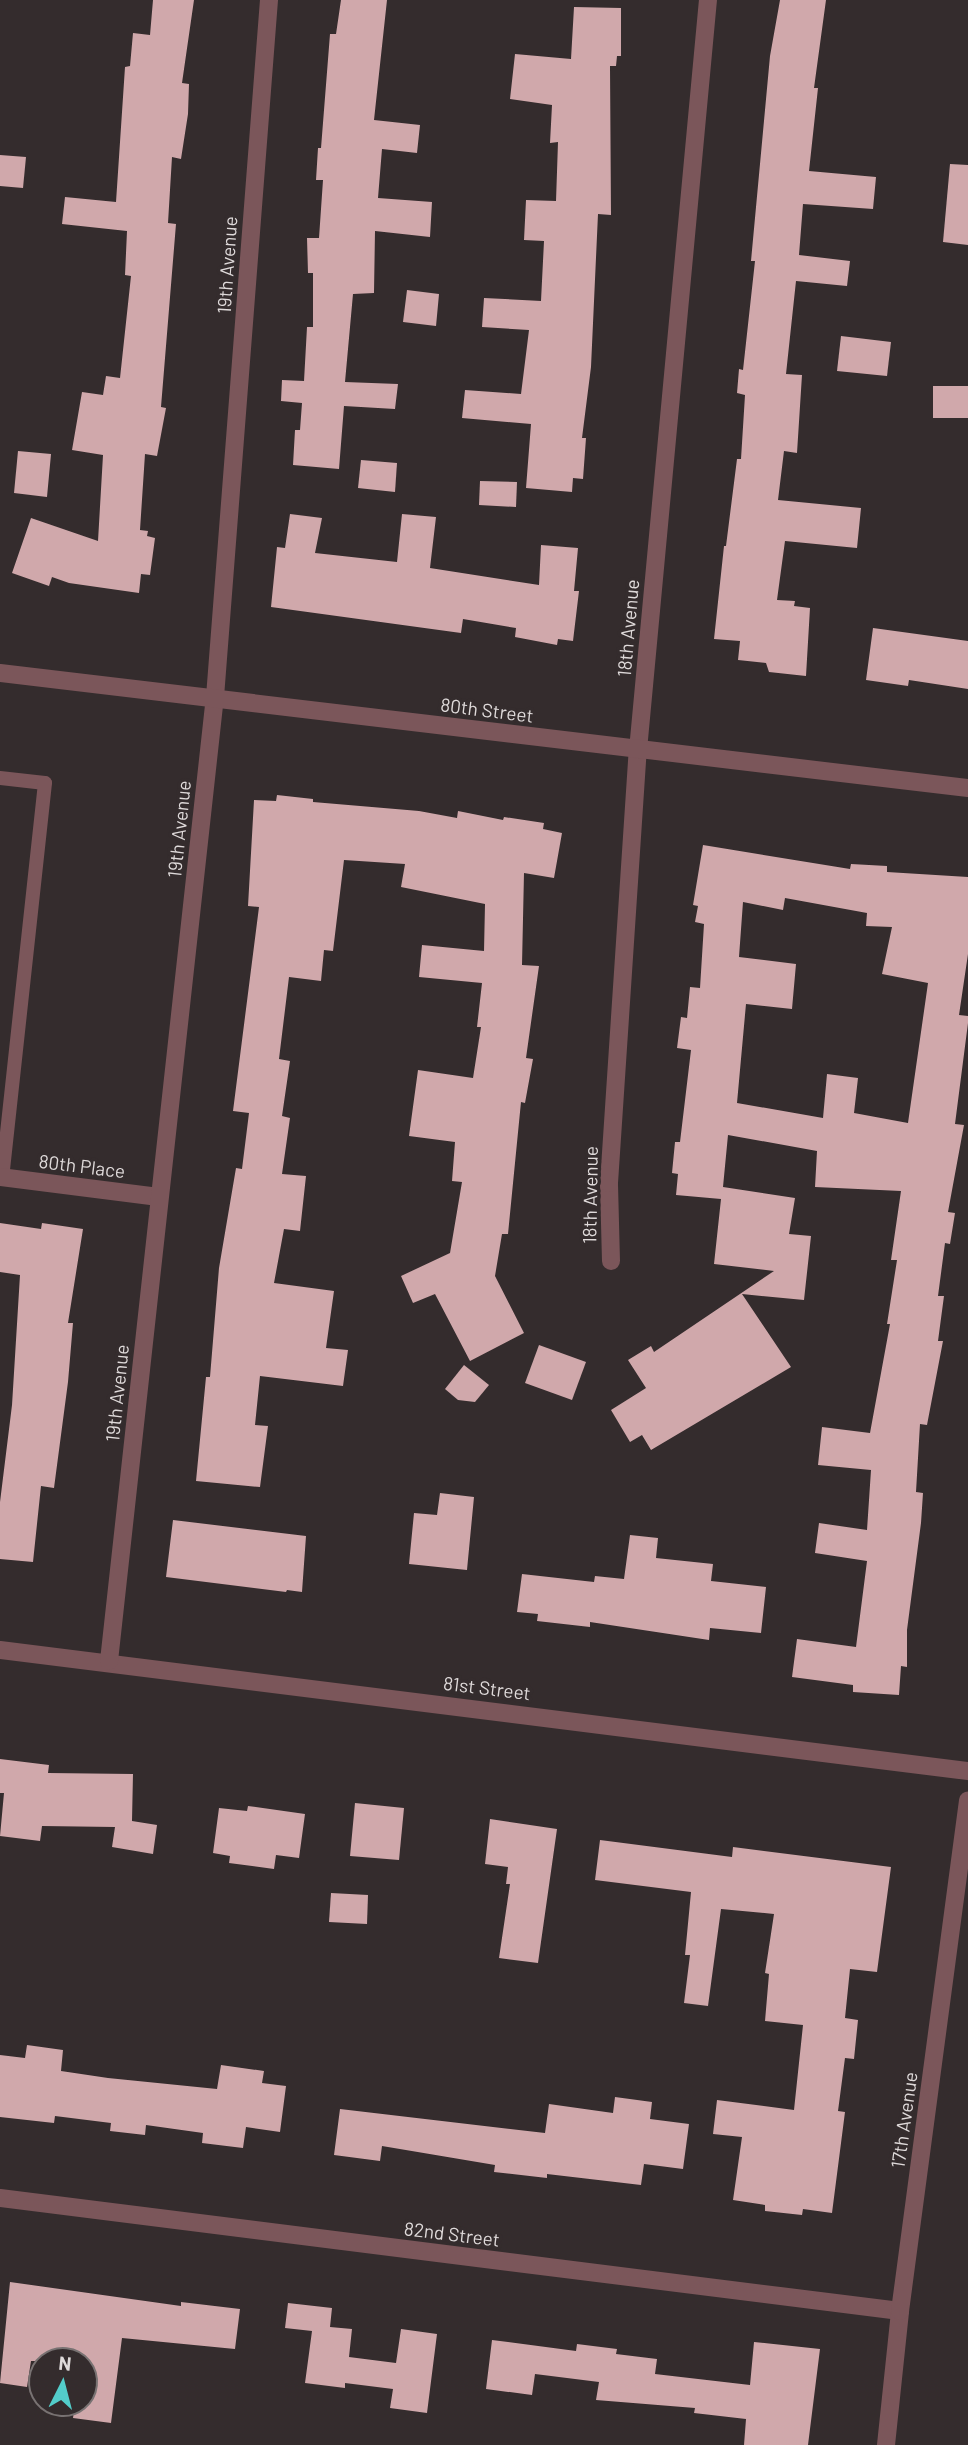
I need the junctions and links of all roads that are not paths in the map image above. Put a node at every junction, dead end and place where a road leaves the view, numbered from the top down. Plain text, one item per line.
1 (269, 0) edge
2 (708, 0) edge
3 (0, 673) edge
4 (215, 696) junction
5 (638, 750) junction
6 (0, 778) edge
7 (968, 788) edge
8 (1, 1177) edge
9 (159, 1197) junction
10 (611, 1261) dead end
11 (0, 1650) edge
12 (108, 1661) junction
13 (968, 1771) edge
14 (968, 1801) edge
15 (0, 2198) edge
16 (900, 2311) junction
17 (886, 2445) edge

1 - 4 street, 19th Avenue
2 - 5 street, 18th Avenue
3 - 4 street, 80th Street
4 - 5 street, 80th Street
4 - 9 street, 19th Avenue
5 - 7 street, 80th Street
5 - 10 street, 18th Avenue
6 - 8 lane
8 - 9 street, 80th Place
9 - 12 street, 19th Avenue
11 - 12 street, 81st Street
12 - 13 street, 81st Street
14 - 16 street, 17th Avenue
15 - 16 street, 82nd Street
16 - 17 street, 17th Avenue

